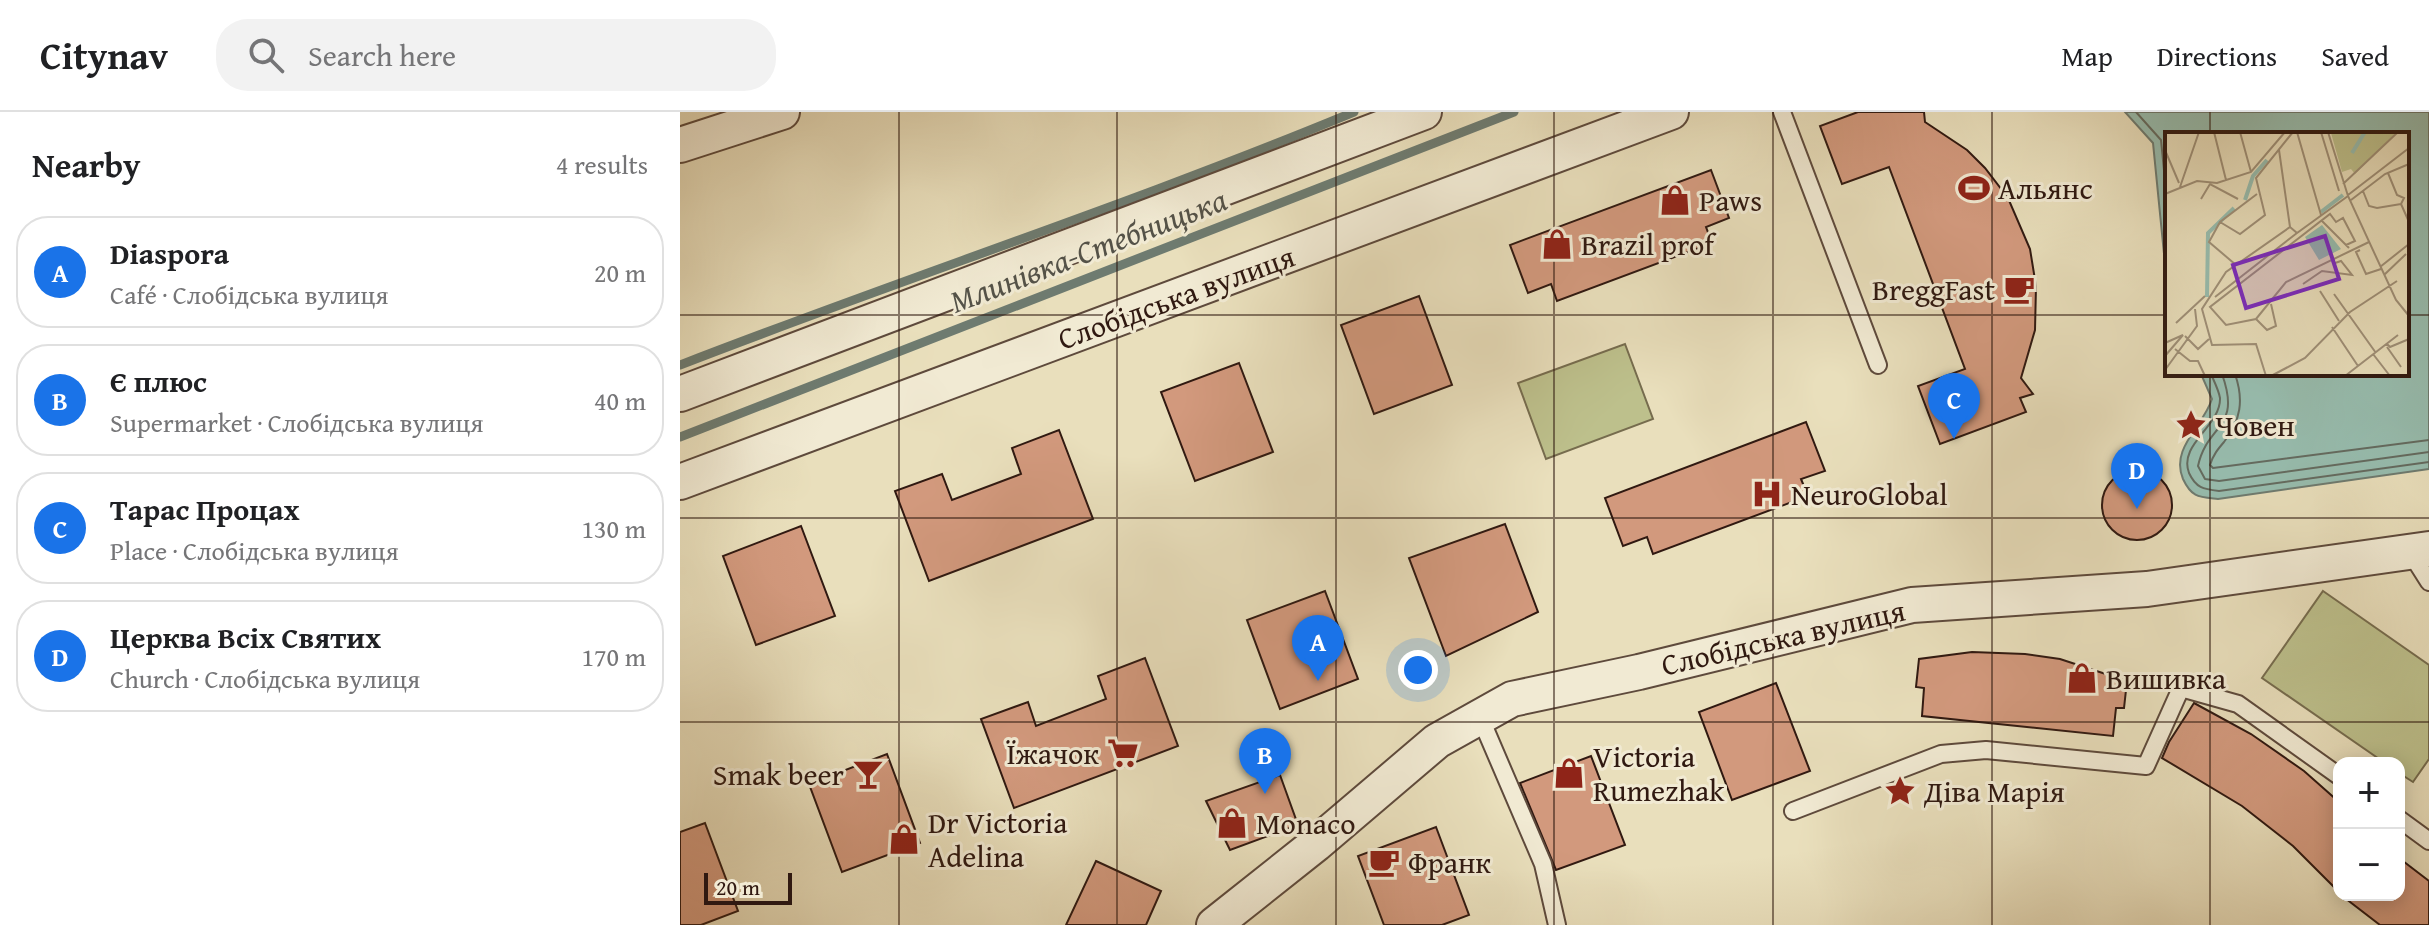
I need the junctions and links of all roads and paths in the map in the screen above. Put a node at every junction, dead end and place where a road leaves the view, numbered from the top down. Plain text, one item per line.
1 (782, 112) edge
2 (1424, 112) edge
3 (1671, 112) edge
4 (1782, 112) edge
5 (718, 121) edge
6 (680, 145) edge
7 (1878, 365) dead end
8 (680, 394) edge
9 (680, 482) edge
10 (2419, 551) edge
11 (2429, 582) edge
12 (1480, 717) junction
13 (2333, 772) edge
14 (1793, 811) dead end
15 (2405, 823) edge
16 (2429, 841) edge
17 (1214, 925) edge
18 (1557, 925) edge

1 - 5 street
2 - 8 street
3 - 9 street, Слобідська вулиця
4 - 7 lane
5 - 6 street
10 - 11 lane
10 - 12 street, Слобідська вулиця
12 - 17 street, Слобідська вулиця
12 - 18 lane
13 - 14 lane
15 - 16 lane

